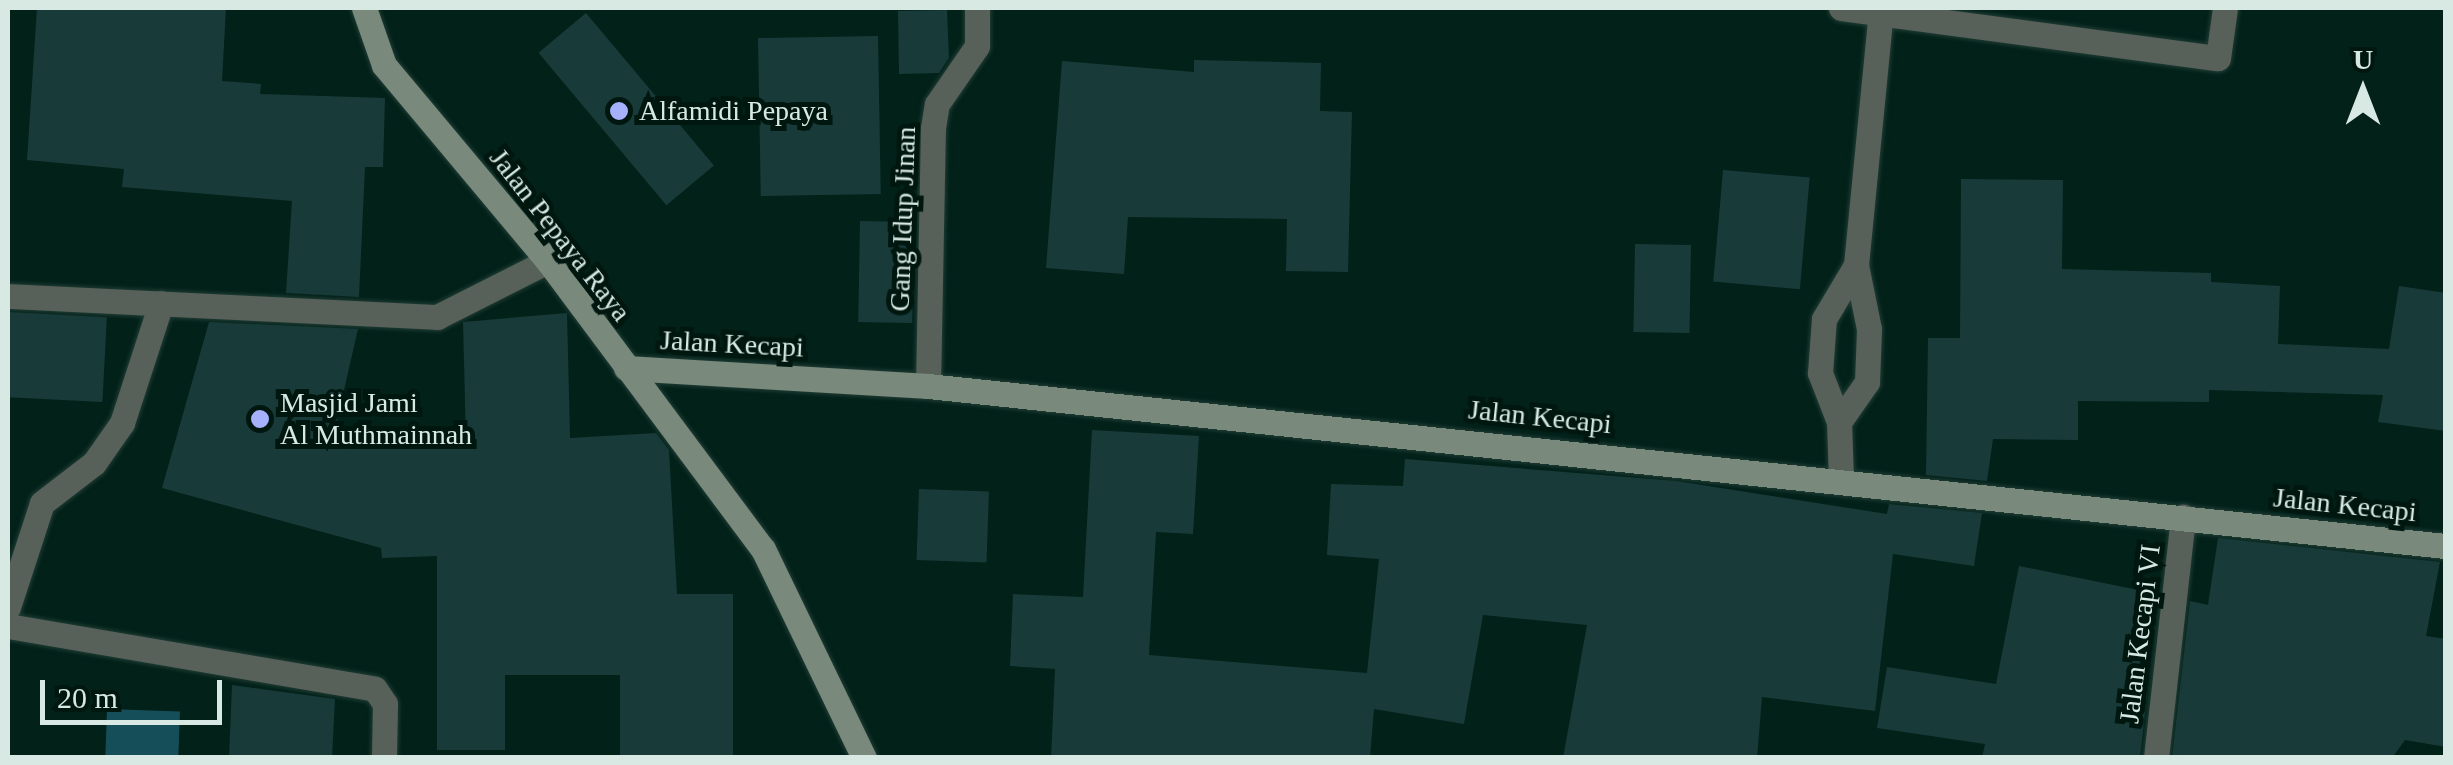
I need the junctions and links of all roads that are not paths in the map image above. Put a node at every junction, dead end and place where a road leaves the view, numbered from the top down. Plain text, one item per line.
1 (364, 8) edge
2 (976, 8) edge
3 (1841, 8) edge
4 (2225, 8) edge
5 (1881, 11) edge
6 (548, 261) junction
7 (1856, 265) junction
8 (8, 296) edge
9 (161, 303) junction
10 (626, 368) junction
11 (928, 386) junction
12 (1839, 422) junction
13 (1841, 479) junction
14 (2183, 517) junction
15 (2446, 546) edge
16 (8, 607) edge
17 (8, 626) edge
18 (384, 758) edge
19 (864, 758) edge
20 (2156, 758) edge

1 - 6 street, Jalan Pepaya Raya
2 - 11 street, Gang Idup Jinan
3 - 5 street
4 - 5 street
5 - 7 street
6 - 9 street
6 - 10 street, Jalan Pepaya Raya
7 - 12 street
7 - 12 street
8 - 9 street
9 - 16 street
10 - 11 street, Jalan Kecapi
10 - 19 street, Jalan Pepaya Raya
11 - 13 street, Jalan Kecapi
12 - 13 street
13 - 14 street, Jalan Kecapi
14 - 15 street, Jalan Kecapi
14 - 20 street, Jalan Kecapi VI
17 - 18 street

